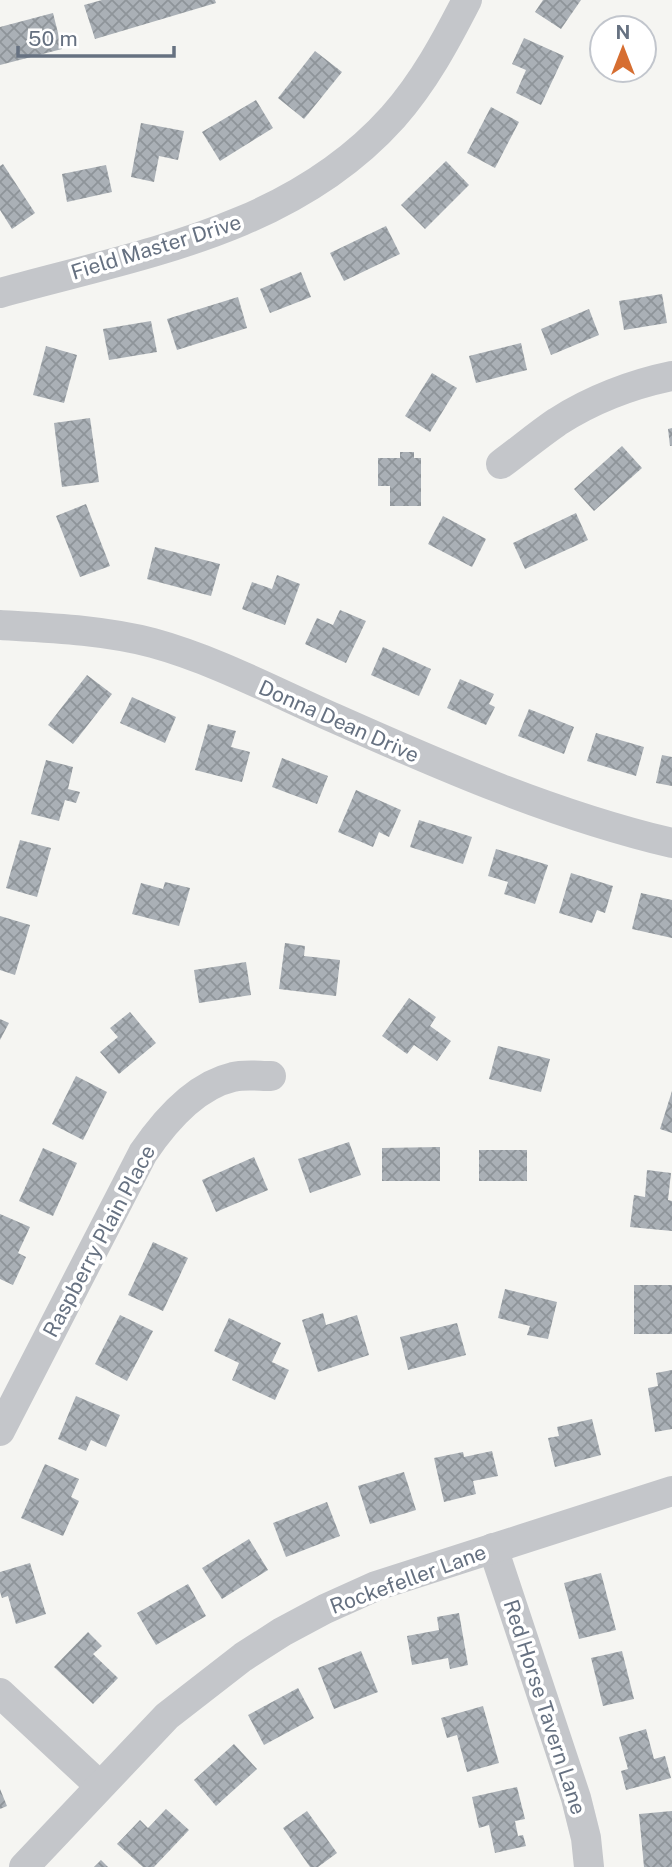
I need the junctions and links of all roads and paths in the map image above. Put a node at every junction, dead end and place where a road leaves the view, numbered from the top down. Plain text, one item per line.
1 (467, 0) edge
2 (0, 293) edge
3 (672, 376) edge
4 (501, 464) dead end
5 (0, 625) edge
6 (672, 843) edge
7 (271, 1076) dead end
8 (0, 1431) edge
9 (672, 1490) edge
10 (493, 1548) junction
11 (0, 1693) edge
12 (100, 1786) junction
13 (24, 1867) edge
14 (589, 1867) edge

1 - 2 street, Field Master Drive
3 - 4 street
5 - 6 street, Donna Dean Drive
7 - 8 street, Raspberry Plain Place
9 - 10 street, Rockefeller Lane
10 - 12 street, Rockefeller Lane
10 - 14 street, Red Horse Tavern Lane
11 - 12 street
12 - 13 street, Rockefeller Lane

